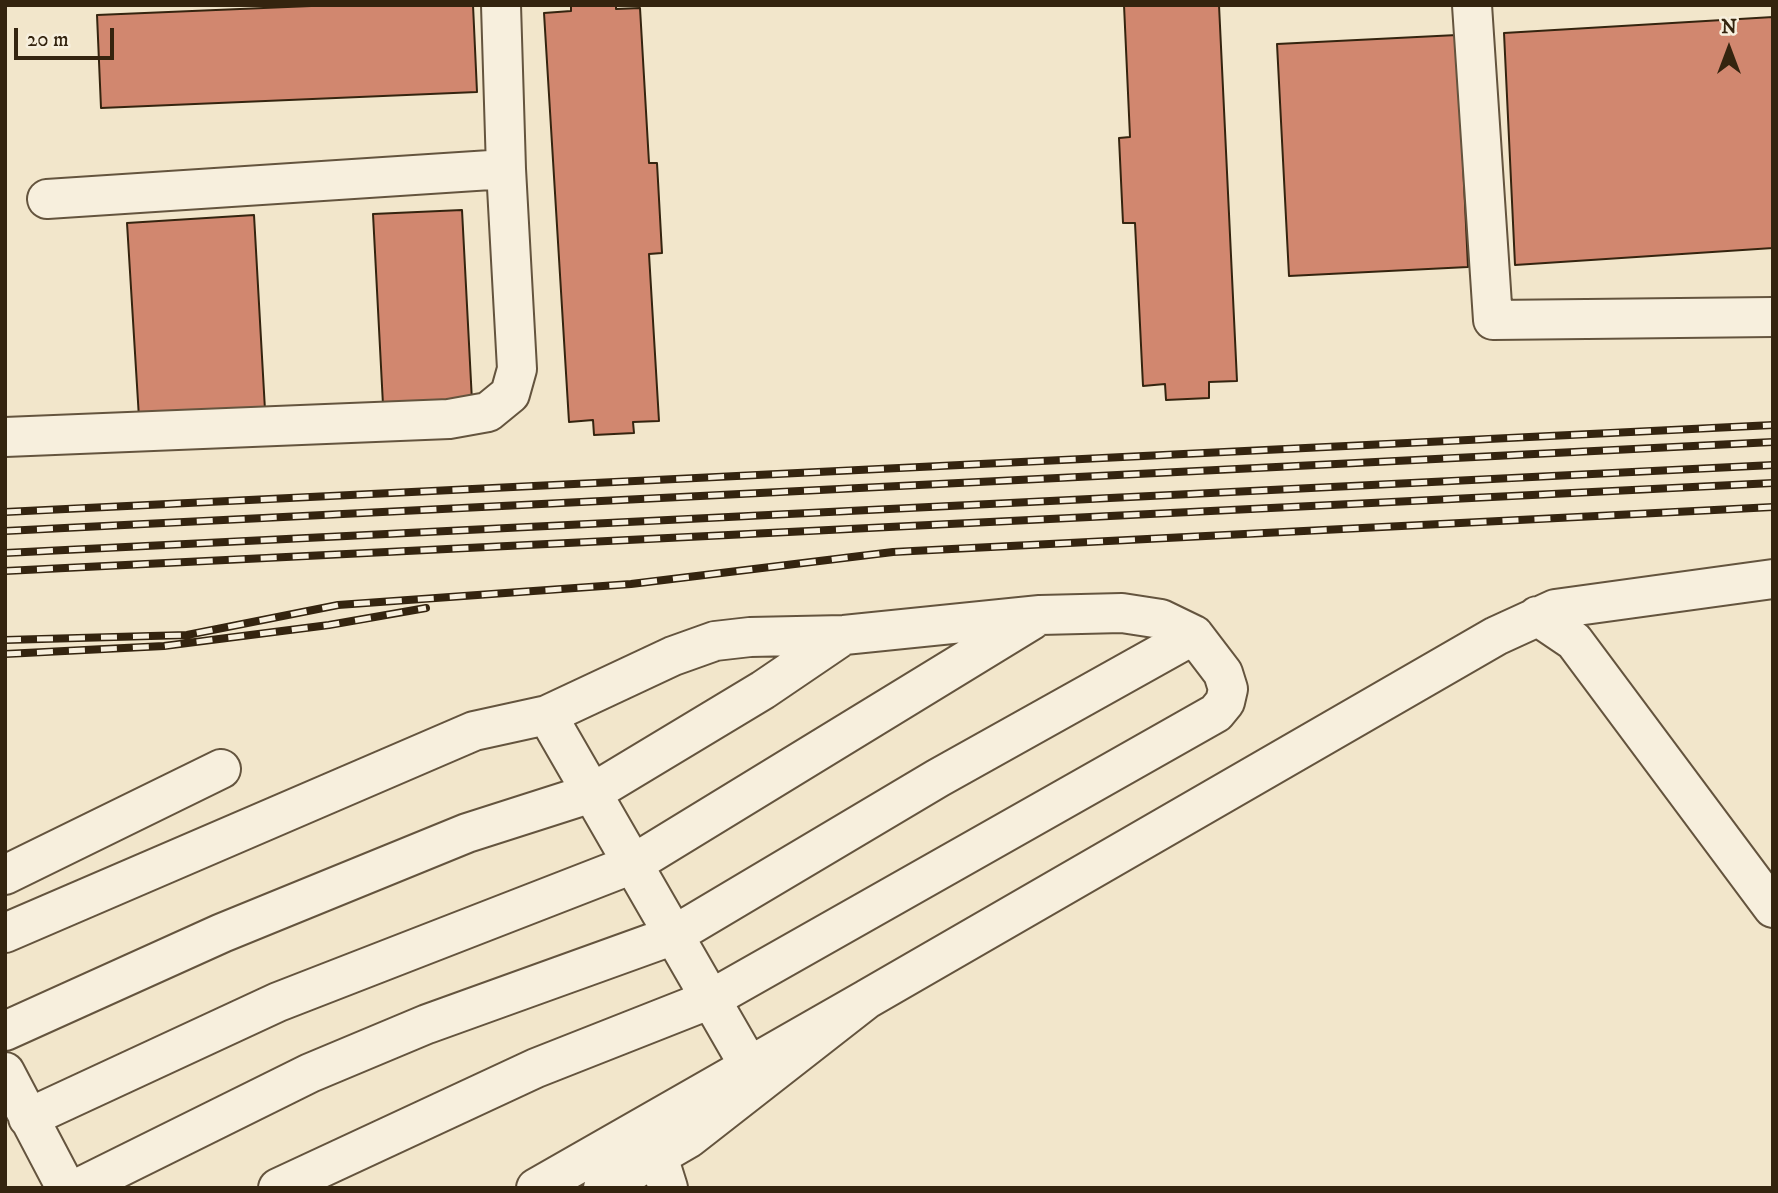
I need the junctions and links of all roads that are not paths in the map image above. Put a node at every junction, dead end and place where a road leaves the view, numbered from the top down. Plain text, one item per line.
1 (501, 5) edge
2 (1472, 5) edge
3 (506, 169) junction
4 (47, 199) dead end
5 (1773, 317) edge
6 (5, 437) edge
7 (1773, 579) edge
8 (1040, 615) junction
9 (1537, 617) junction
10 (844, 635) junction
11 (1194, 635) junction
12 (547, 715) junction
13 (221, 769) dead end
14 (592, 793) junction
15 (633, 864) junction
16 (5, 875) edge
17 (1773, 908) edge
18 (5, 933) edge
19 (674, 935) junction
20 (711, 999) junction
21 (5, 1031) edge
22 (5, 1072) edge
23 (754, 1074) junction
24 (29, 1118) junction
25 (663, 1172) edge
26 (66, 1188) edge
27 (78, 1188) edge
28 (278, 1188) edge
29 (536, 1188) edge
30 (603, 1188) edge

1 - 3 lane
2 - 5 lane
3 - 4 lane
3 - 6 lane
7 - 9 lane
8 - 10 lane
8 - 11 lane
8 - 15 lane
9 - 17 lane
9 - 23 lane
10 - 12 lane
10 - 14 lane
11 - 19 lane
11 - 20 lane
12 - 14 lane
12 - 18 lane
13 - 16 lane
14 - 15 lane
14 - 21 lane
15 - 19 lane
15 - 24 lane
19 - 20 lane
19 - 27 lane
20 - 23 lane
20 - 28 lane
22 - 24 lane
23 - 25 lane
23 - 29 lane
24 - 26 lane
25 - 30 lane

